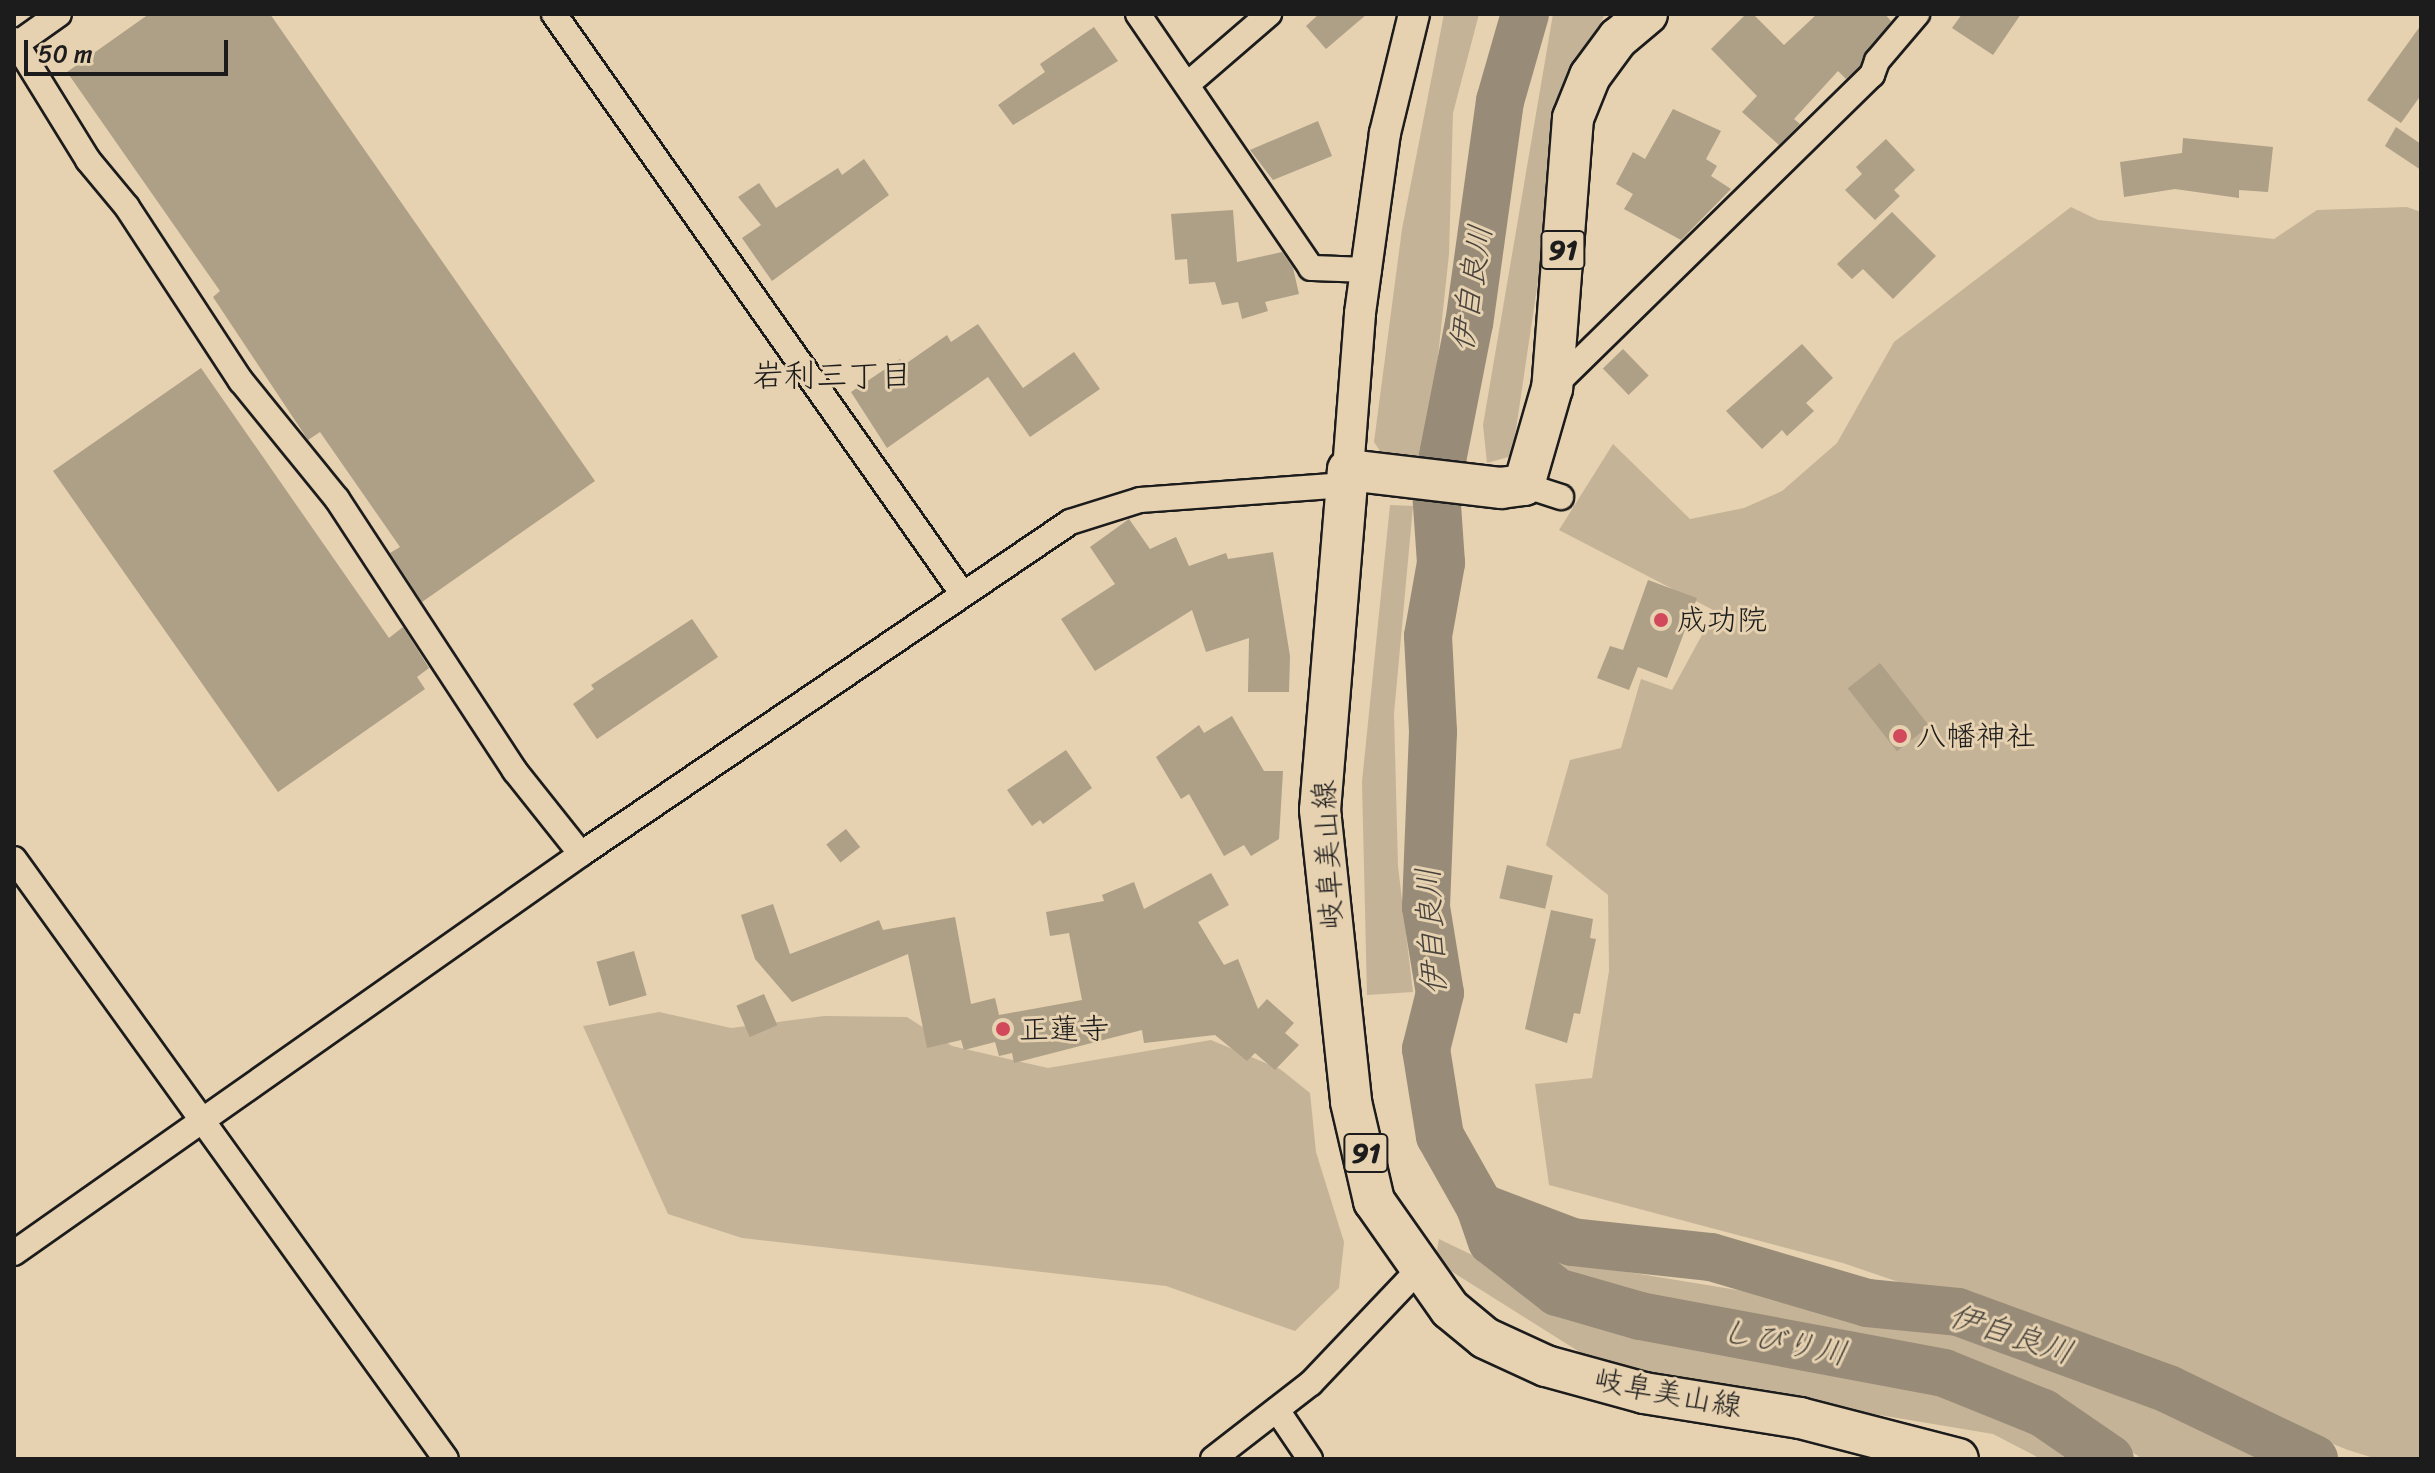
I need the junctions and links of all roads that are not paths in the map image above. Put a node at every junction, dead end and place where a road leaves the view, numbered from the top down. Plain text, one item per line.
1 (59, 14) edge
2 (554, 14) edge
3 (1138, 14) edge
4 (1269, 14) edge
5 (1414, 14) edge
6 (1647, 14) edge
7 (1917, 14) edge
8 (15, 43) edge
9 (1189, 83) junction
10 (1369, 270) junction
11 (1552, 388) junction
12 (1356, 475) junction
13 (962, 593) junction
14 (581, 854) junction
15 (14, 859) edge
16 (199, 1123) junction
17 (14, 1253) edge
18 (1419, 1269) junction
19 (1277, 1410) junction
20 (446, 1459) edge
21 (1213, 1459) edge
22 (1310, 1459) edge
23 (1958, 1459) edge

1 - 8 street
2 - 13 street
3 - 9 street
4 - 9 street
5 - 10 street
6 - 11 main road, 91
7 - 11 street
8 - 14 street
9 - 10 street
10 - 12 street
11 - 12 main road, 91
12 - 13 street
12 - 18 main road, 岐阜美山線 / 91
13 - 14 street
14 - 16 street
15 - 16 street
16 - 17 street
16 - 20 street
18 - 19 street
18 - 23 main road, 岐阜美山線 / 91
19 - 21 street
19 - 22 street

